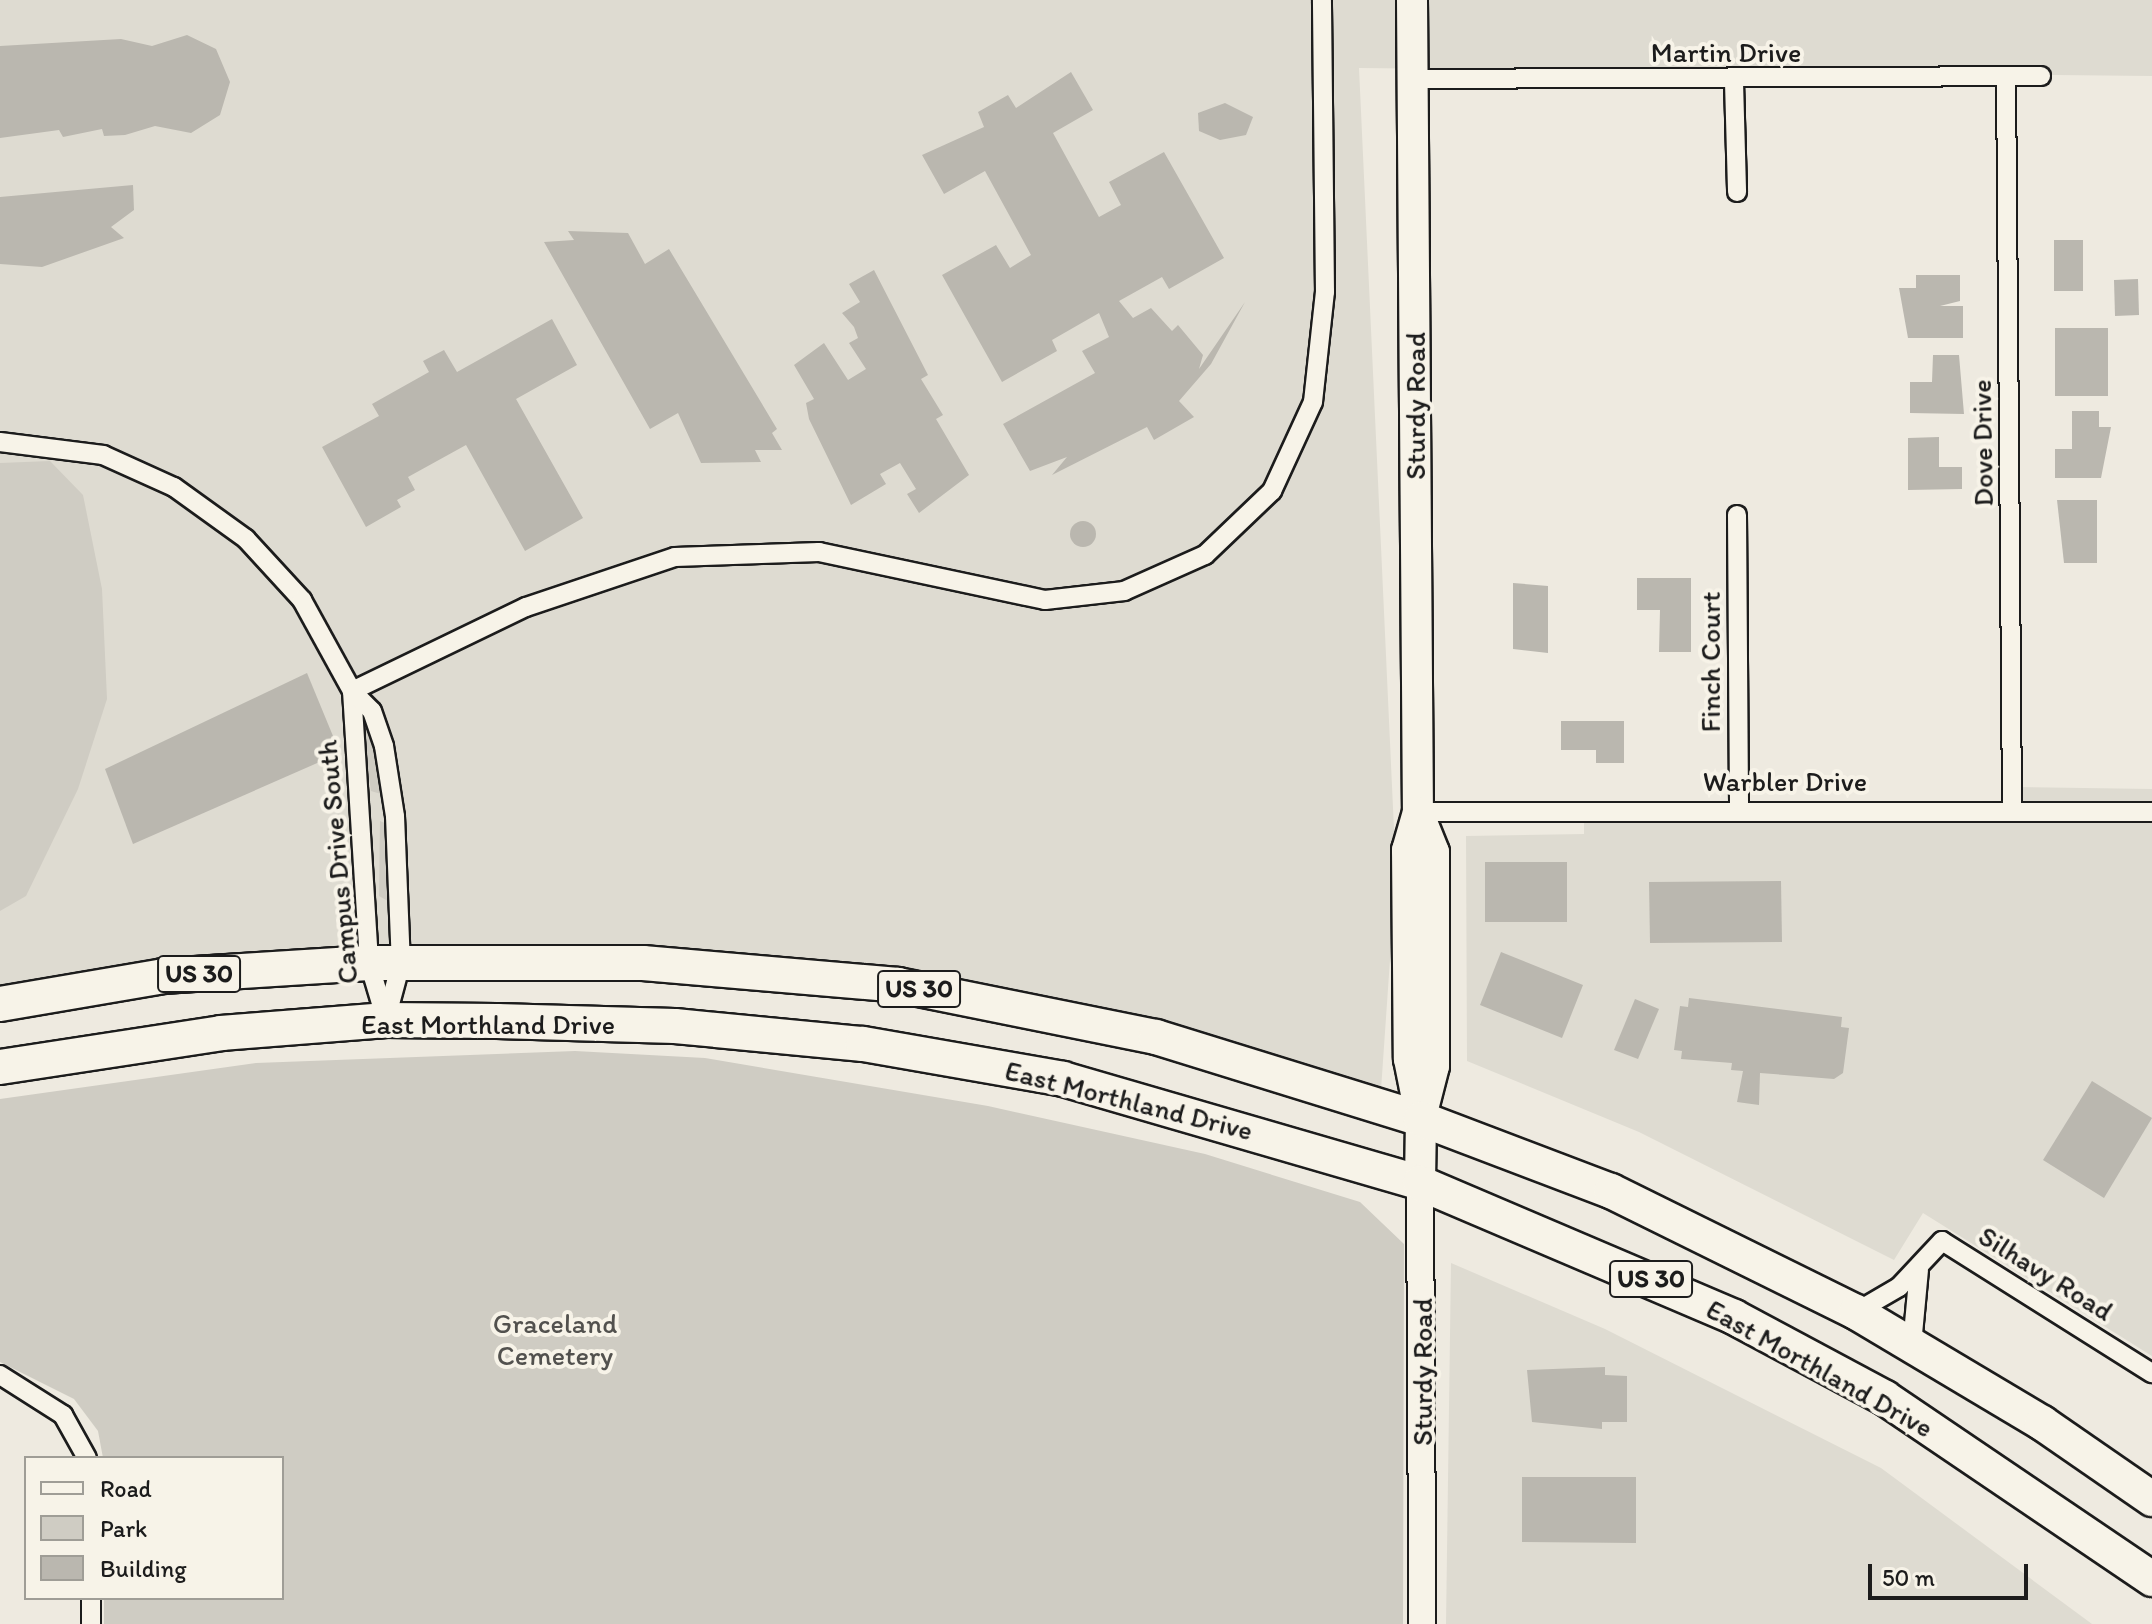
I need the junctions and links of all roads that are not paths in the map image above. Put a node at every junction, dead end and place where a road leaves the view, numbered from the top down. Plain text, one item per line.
1 (1322, 0) edge
2 (1412, 0) edge
3 (2006, 76) junction
4 (2041, 76) dead end
5 (1412, 79) junction
6 (1734, 82) junction
7 (1737, 192) dead end
8 (0, 442) edge
9 (1737, 515) dead end
10 (352, 691) junction
11 (1739, 808) junction
12 (2012, 810) junction
13 (1418, 812) junction
14 (2152, 812) edge
15 (385, 963) junction
16 (0, 1004) edge
17 (386, 1020) junction
18 (0, 1067) edge
19 (1421, 1119) junction
20 (1420, 1183) junction
21 (1919, 1270) junction
22 (1856, 1312) junction
23 (1912, 1345) junction
24 (2152, 1373) edge
25 (0, 1375) edge
26 (86, 1456) edge
27 (2152, 1499) edge
28 (2152, 1579) edge
29 (91, 1600) edge
30 (91, 1624) edge
31 (1422, 1624) edge

1 - 10 street
2 - 5 main road, Sturdy Road
3 - 4 street, Martin Drive
3 - 6 street, Martin Drive
3 - 12 street, Dove Drive
5 - 6 street, Martin Drive
5 - 13 main road, Sturdy Road
6 - 7 street
8 - 10 street, Campus Drive South
9 - 11 street, Finch Court
10 - 15 street, Campus Drive South
10 - 15 street, Campus Drive South
11 - 12 street, Warbler Drive
11 - 13 street, Warbler Drive
12 - 14 street, Warbler Drive
13 - 19 main road, Sturdy Road
15 - 16 highway, US 30
15 - 17 street, Campus Drive South
15 - 17 street, Campus Drive South
15 - 19 highway, US 30
17 - 18 highway, East Morthland Drive / US 30
17 - 20 highway, East Morthland Drive / US 30
19 - 20 main road, Sturdy Road
19 - 22 highway, US 30
20 - 28 highway, East Morthland Drive / US 30
20 - 31 street, Sturdy Road
21 - 22 street, Silhavy Road
21 - 23 street
21 - 24 street, Silhavy Road
22 - 23 highway, US 30
23 - 27 highway, US 30
25 - 26 street
29 - 30 street

